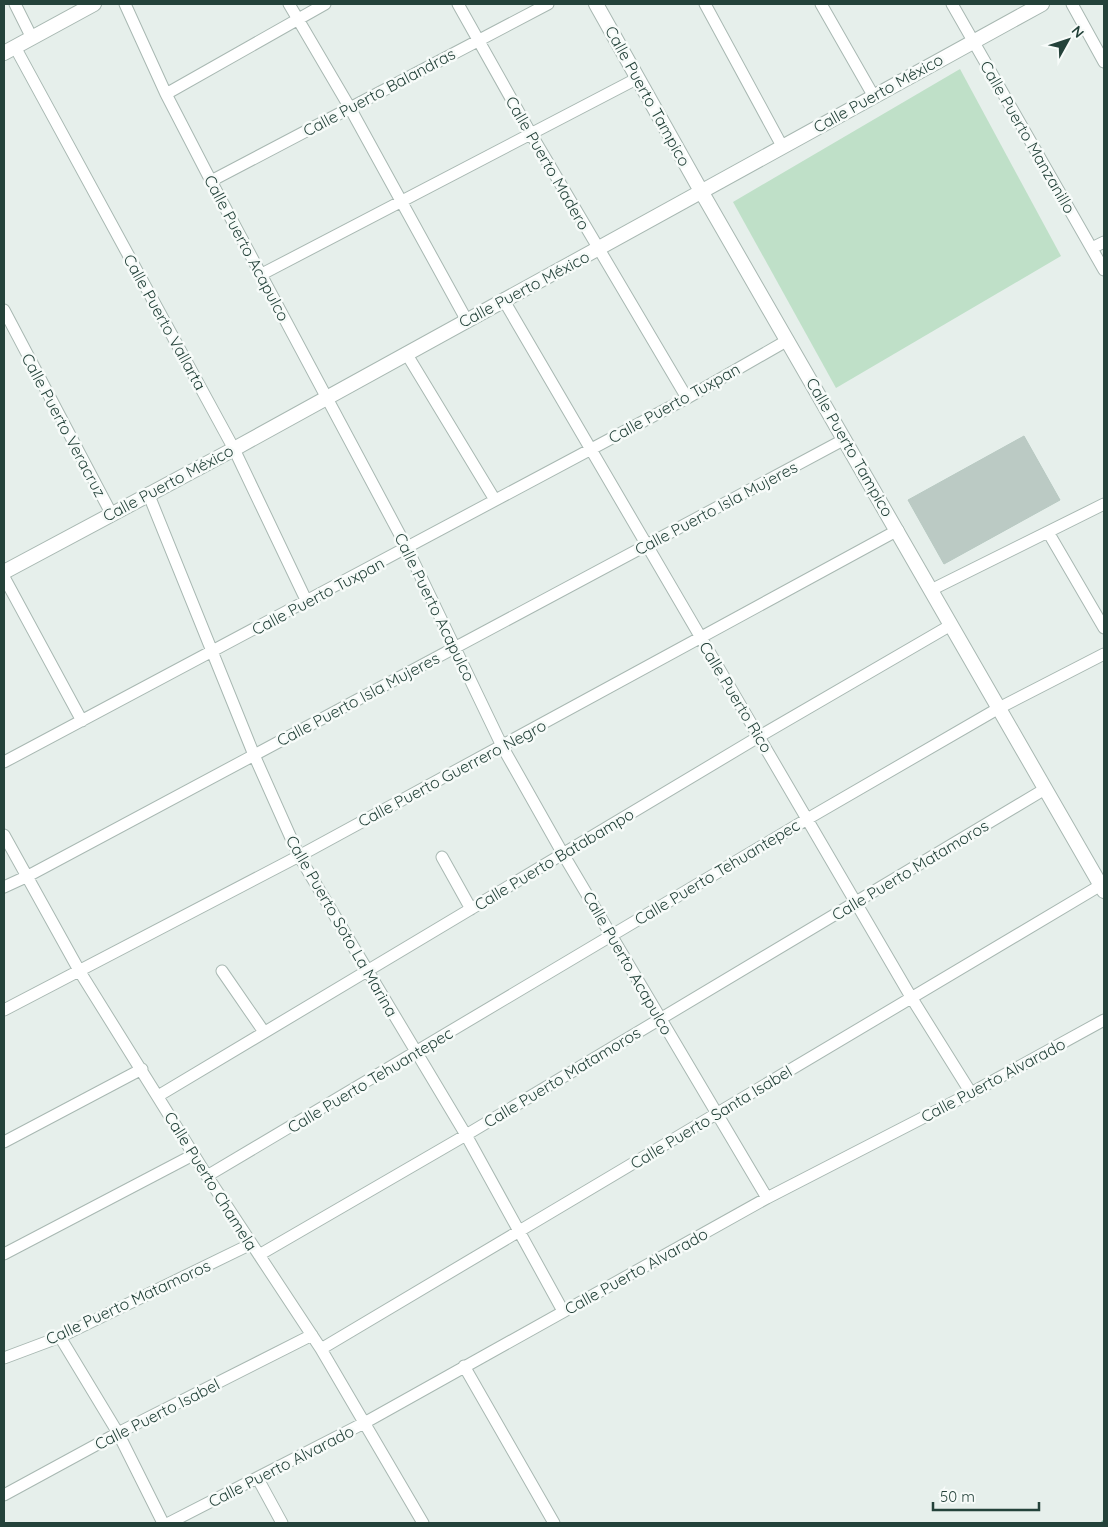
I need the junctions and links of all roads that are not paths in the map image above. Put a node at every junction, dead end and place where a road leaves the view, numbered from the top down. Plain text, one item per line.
1 (15, 4) edge
2 (94, 4) edge
3 (125, 4) edge
4 (288, 4) edge
5 (324, 4) edge
6 (458, 4) edge
7 (548, 4) edge
8 (596, 4) edge
9 (706, 4) edge
10 (821, 4) edge
11 (952, 4) edge
12 (1042, 4) edge
13 (1072, 4) edge
14 (297, 18) junction
15 (32, 38) junction
16 (478, 40) junction
17 (973, 41) junction
18 (10, 50) edge
19 (1104, 62) edge
20 (638, 78) junction
21 (166, 94) junction
22 (873, 95) junction
23 (350, 108) junction
24 (531, 134) junction
25 (782, 146) junction
26 (211, 181) junction
27 (700, 191) junction
28 (400, 200) junction
29 (1104, 242) edge
30 (598, 248) junction
31 (1092, 248) junction
32 (1104, 270) edge
33 (262, 274) junction
34 (503, 300) junction
35 (4, 310) edge
36 (466, 320) junction
37 (788, 340) junction
38 (406, 353) junction
39 (326, 397) junction
40 (688, 398) junction
41 (844, 439) junction
42 (234, 449) junction
43 (590, 449) junction
44 (148, 493) junction
45 (496, 500) junction
46 (1104, 504) edge
47 (111, 513) junction
48 (898, 530) junction
49 (1048, 532) junction
50 (647, 546) junction
51 (407, 548) junction
52 (4, 572) edge
53 (4, 577) edge
54 (931, 590) junction
55 (307, 602) junction
56 (951, 625) junction
57 (1104, 628) edge
58 (702, 638) junction
59 (455, 647) junction
60 (212, 651) junction
61 (1104, 654) edge
62 (999, 708) junction
63 (82, 722) junction
64 (760, 736) junction
65 (502, 746) junction
66 (254, 755) junction
67 (4, 762) edge
68 (1045, 789) junction
69 (809, 818) junction
70 (4, 835) edge
71 (563, 854) junction
72 (299, 856) junction
73 (442, 857) dead end
74 (28, 876) junction
75 (4, 887) edge
76 (1103, 888) edge
77 (857, 901) junction
78 (471, 909) junction
79 (612, 934) junction
80 (222, 971) dead end
81 (80, 972) junction
82 (368, 972) junction
83 (911, 997) junction
84 (4, 1010) edge
85 (660, 1018) junction
86 (1104, 1020) edge
87 (264, 1032) junction
88 (416, 1053) junction
89 (142, 1069) junction
90 (971, 1093) junction
91 (158, 1096) junction
92 (716, 1114) junction
93 (466, 1135) junction
94 (4, 1142) edge
95 (193, 1155) junction
96 (206, 1176) junction
97 (767, 1198) junction
98 (521, 1232) junction
99 (251, 1244) junction
100 (4, 1254) edge
101 (259, 1255) junction
102 (563, 1311) junction
103 (312, 1336) junction
104 (60, 1337) junction
105 (321, 1349) junction
106 (4, 1358) edge
107 (464, 1366) junction
108 (366, 1422) junction
109 (118, 1433) junction
110 (258, 1479) junction
111 (4, 1495) edge
112 (163, 1523) edge
113 (169, 1523) edge
114 (282, 1523) edge
115 (423, 1523) edge
116 (554, 1523) edge

1 - 15 street
2 - 15 street
3 - 21 street, Calle Puerto Acapulco
4 - 14 street
5 - 14 street
6 - 16 street, Calle Puerto Madero
7 - 16 street, Calle Puerto Balandras
8 - 20 street, Calle Puerto Tampico
9 - 25 street
10 - 22 street
11 - 17 street, Calle Puerto Manzanillo
12 - 17 street, Calle Puerto México
13 - 19 street
14 - 21 street
14 - 23 street
15 - 18 street
16 - 23 street, Calle Puerto Balandras
16 - 24 street, Calle Puerto Madero
17 - 22 street, Calle Puerto México
17 - 31 street, Calle Puerto Manzanillo
18 - 42 street, Calle Puerto Vallarta
20 - 24 street
20 - 27 street, Calle Puerto Tampico
21 - 26 street, Calle Puerto Acapulco
22 - 25 street, Calle Puerto México
23 - 26 street, Calle Puerto Balandras
23 - 28 street
24 - 28 street
24 - 30 street, Calle Puerto Madero
25 - 27 street, Calle Puerto México
26 - 33 street, Calle Puerto Acapulco
27 - 30 street, Calle Puerto México
27 - 37 street, Calle Puerto Tampico
28 - 33 street
28 - 36 street
29 - 31 street
30 - 34 street, Calle Puerto México
30 - 40 street, Calle Puerto Madero
31 - 32 street, Calle Puerto Manzanillo
33 - 39 street, Calle Puerto Acapulco
34 - 36 street, Calle Puerto México
34 - 43 street, Calle Puerto Rico
35 - 47 street, Calle Puerto Veracruz
36 - 38 street, Calle Puerto México
37 - 40 street, Calle Puerto Tuxpan
37 - 41 street, Calle Puerto Tampico
38 - 39 street, Calle Puerto México
38 - 45 street
39 - 42 street, Calle Puerto México
39 - 51 street, Calle Puerto Acapulco
40 - 43 street, Calle Puerto Tuxpan
41 - 48 street, Calle Puerto Tampico
41 - 50 street, Calle Puerto Isla Mujeres
42 - 44 street, Calle Puerto México
42 - 55 street, Calle Puerto Vallarta
43 - 45 street, Calle Puerto Tuxpan
43 - 50 street, Calle Puerto Rico
44 - 47 street, Calle Puerto México
44 - 60 street, Calle Puerto Soto La Marina
45 - 51 street, Calle Puerto Tuxpan
46 - 49 street
47 - 52 street, Calle Puerto México
48 - 54 street, Calle Puerto Tampico
48 - 58 street, Calle Puerto Guerrero Negro
49 - 54 street
49 - 57 street
50 - 58 street, Calle Puerto Rico
50 - 59 street, Calle Puerto Isla Mujeres
51 - 55 street, Calle Puerto Tuxpan
51 - 59 street, Calle Puerto Acapulco
53 - 63 street
54 - 56 street, Calle Puerto Tampico
55 - 60 street, Calle Puerto Tuxpan
56 - 62 street, Calle Puerto Tampico
56 - 64 street, Calle Puerto Batabampo
58 - 64 street, Calle Puerto Rico
58 - 65 street, Calle Puerto Guerrero Negro
59 - 65 street, Calle Puerto Acapulco
59 - 66 street, Calle Puerto Isla Mujeres
60 - 63 street, Calle Puerto Tuxpan
60 - 66 street, Calle Puerto Soto La Marina
61 - 62 street, Calle Puerto Tehuantepec
62 - 68 street, Calle Puerto Tampico
62 - 69 street, Calle Puerto Tehuantepec
63 - 67 street, Calle Puerto Tuxpan
64 - 69 street, Calle Puerto Rico
64 - 71 street, Calle Puerto Batabampo
65 - 71 street, Calle Puerto Acapulco
65 - 72 street, Calle Puerto Guerrero Negro
66 - 72 street, Calle Puerto Soto La Marina
66 - 74 street, Calle Puerto Isla Mujeres
68 - 76 street, Calle Puerto Tampico
68 - 77 street, Calle Puerto Matamoros
69 - 77 street, Calle Puerto Rico
69 - 79 street, Calle Puerto Tehuantepec
70 - 74 street, Calle Puerto Chamela
71 - 78 street, Calle Puerto Batabampo
71 - 79 street, Calle Puerto Acapulco
72 - 81 street, Calle Puerto Guerrero Negro
72 - 82 street, Calle Puerto Soto La Marina
73 - 78 street
74 - 75 street, Calle Puerto Isla Mujeres
74 - 81 street, Calle Puerto Chamela
76 - 83 street, Calle Puerto Santa Isabel
77 - 83 street, Calle Puerto Rico
77 - 85 street, Calle Puerto Matamoros
78 - 82 street, Calle Puerto Batabampo
79 - 85 street, Calle Puerto Acapulco
79 - 88 street, Calle Puerto Tehuantepec
80 - 87 street
81 - 84 street, Calle Puerto Guerrero Negro
81 - 89 street, Calle Puerto Chamela
82 - 87 street, Calle Puerto Batabampo
82 - 88 street, Calle Puerto Soto La Marina
83 - 90 street, Calle Puerto Rico
83 - 92 street, Calle Puerto Santa Isabel
85 - 92 street, Calle Puerto Acapulco
85 - 93 street, Calle Puerto Matamoros
86 - 90 street, Calle Puerto Alvarado
87 - 91 street, Calle Puerto Batabampo
88 - 93 street, Calle Puerto Soto La Marina
88 - 96 street, Calle Puerto Tehuantepec
89 - 91 street, Calle Puerto Chamela
89 - 94 street
90 - 97 street, Calle Puerto Alvarado
91 - 95 street, Calle Puerto Chamela
92 - 97 street, Calle Puerto Acapulco
92 - 98 street, Calle Puerto Santa Isabel
93 - 98 street, Calle Puerto Soto La Marina
93 - 101 street, Calle Puerto Matamoros
95 - 96 street, Calle Puerto Chamela
95 - 100 street
96 - 99 street, Calle Puerto Chamela
97 - 102 street, Calle Puerto Alvarado
98 - 102 street, Calle Puerto Soto La Marina
98 - 105 street, Calle Puerto Santa Isabel
99 - 101 street, Calle Puerto Chamela
99 - 104 street, Calle Puerto Matamoros
101 - 103 street, Calle Puerto Chamela
102 - 107 street, Calle Puerto Alvarado
103 - 105 street, Calle Puerto Chamela
103 - 109 street, Calle Puerto Isabel
104 - 106 street, Calle Puerto Matamoros
104 - 109 street
105 - 108 street, Calle Puerto Chamela
107 - 108 street, Calle Puerto Alvarado
107 - 116 street
108 - 110 street, Calle Puerto Alvarado
108 - 115 street, Calle Puerto Chamela
109 - 111 street, Calle Puerto Isabel
109 - 112 street
110 - 113 street, Calle Puerto Alvarado
110 - 114 street

